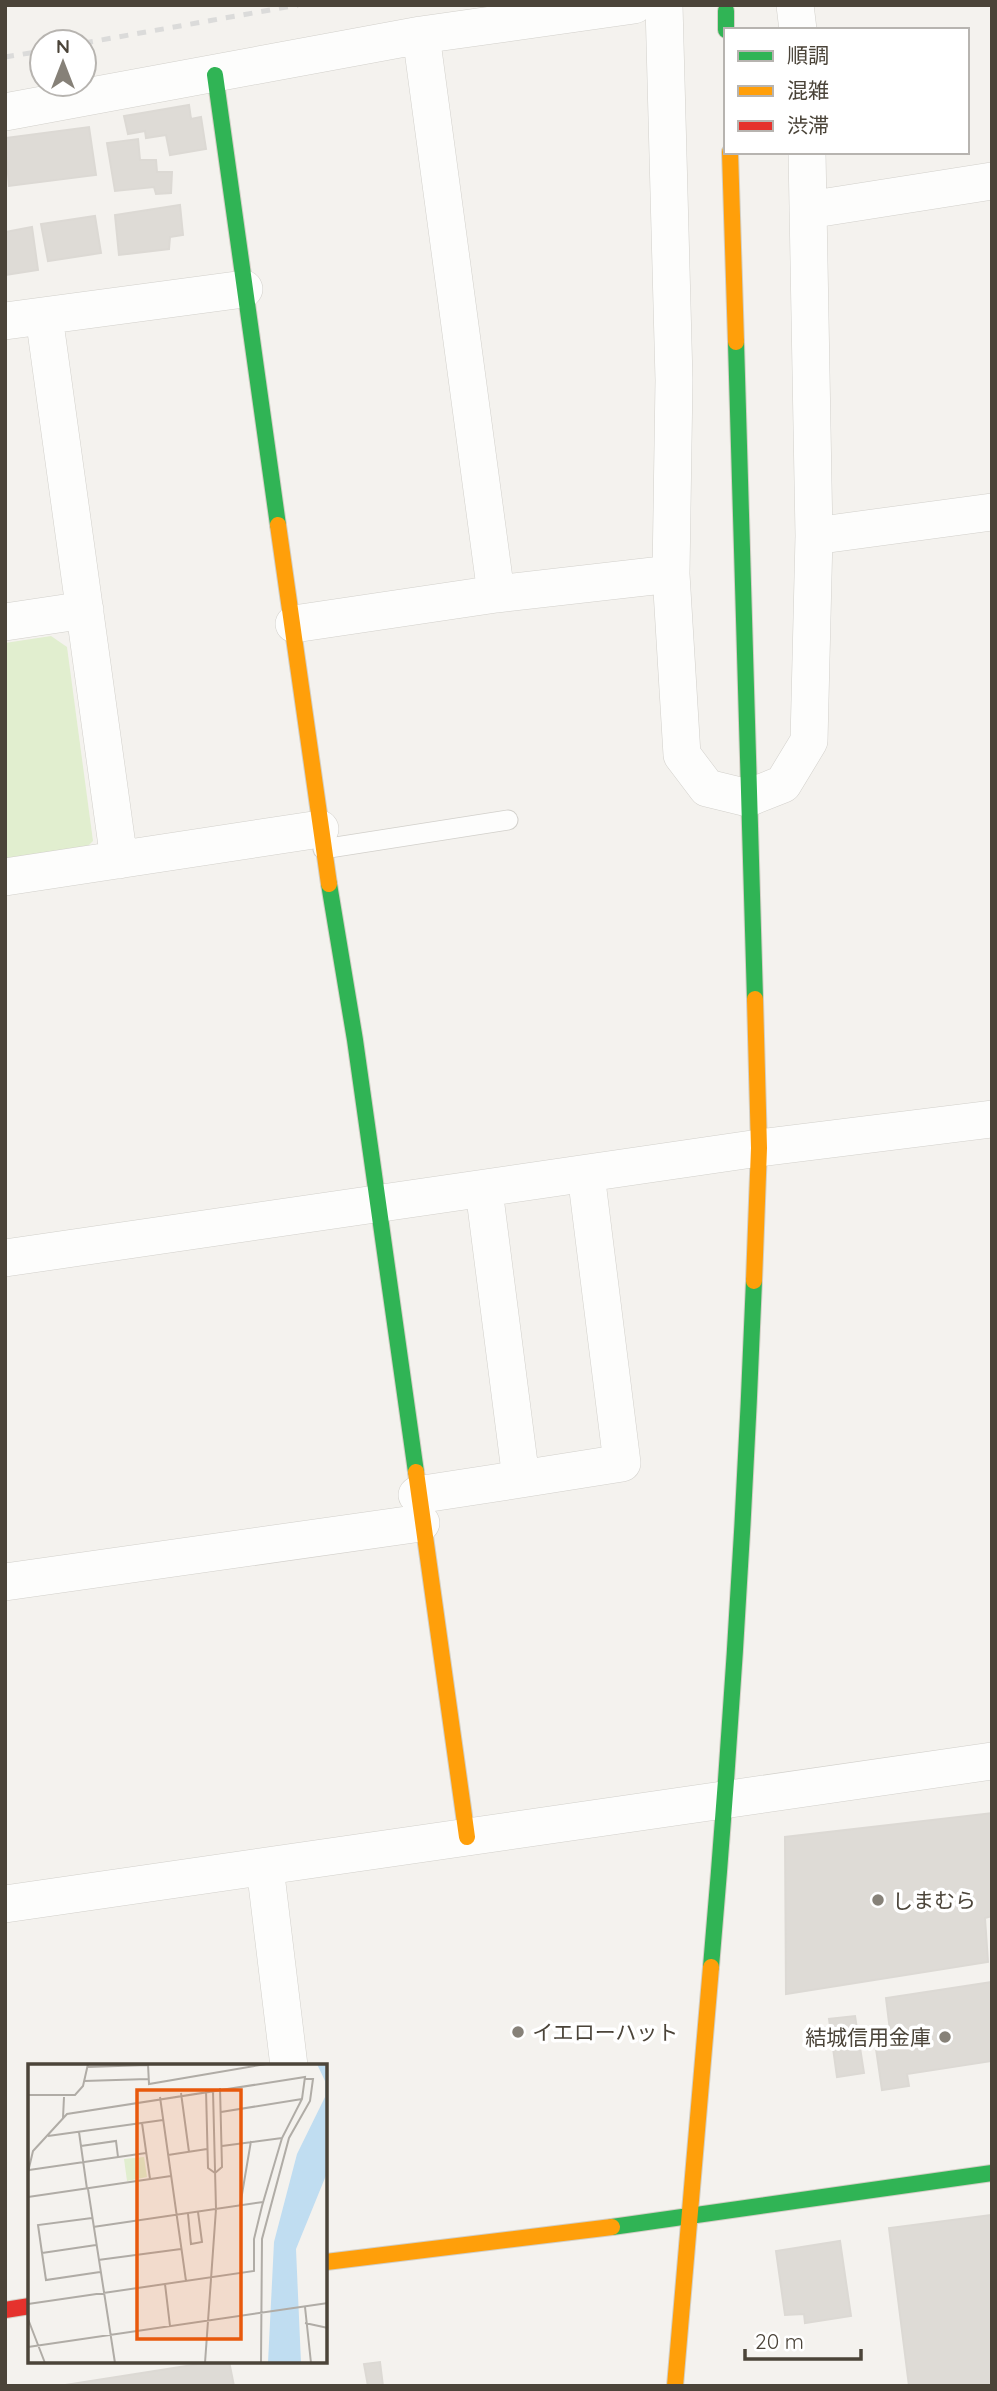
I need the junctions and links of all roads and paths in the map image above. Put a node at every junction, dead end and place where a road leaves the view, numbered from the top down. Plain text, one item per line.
1 (634, 5) edge
2 (664, 5) edge
3 (795, 5) edge
4 (726, 11) dead end
5 (726, 28) edge
6 (798, 28) edge
7 (421, 35) junction
8 (215, 75) junction
9 (5, 112) edge
10 (730, 154) edge
11 (807, 154) edge
12 (992, 181) edge
13 (808, 211) junction
14 (244, 289) junction
15 (44, 316) junction
16 (5, 321) edge
17 (992, 512) edge
18 (814, 537) junction
19 (671, 574) junction
20 (496, 594) junction
21 (85, 610) junction
22 (5, 622) edge
23 (293, 624) junction
24 (748, 798) junction
25 (508, 820) dead end
26 (322, 839) junction
27 (119, 860) junction
28 (5, 877) edge
29 (991, 1116) edge
30 (759, 1148) junction
31 (586, 1174) junction
32 (484, 1191) junction
33 (377, 1205) junction
34 (5, 1258) edge
35 (521, 1479) junction
36 (419, 1509) junction
37 (5, 1582) edge
38 (992, 1761) edge
39 (726, 1798) junction
40 (467, 1837) junction
41 (265, 1867) junction
42 (5, 1904) edge
43 (289, 2064) edge
44 (992, 2173) edge
45 (690, 2218) junction
46 (327, 2262) edge
47 (28, 2306) edge
48 (5, 2310) edge
49 (675, 2386) edge

1 - 7 street
2 - 19 street
3 - 6 street
4 - 5 street
7 - 8 street
7 - 20 street
8 - 9 street
8 - 14 street
10 - 24 street
11 - 13 street
12 - 13 street
13 - 18 street
14 - 15 street
14 - 23 street
15 - 16 street
15 - 21 street
17 - 18 street
18 - 24 street
19 - 20 street
19 - 24 street
20 - 23 street
21 - 22 street
21 - 27 street
23 - 26 street
24 - 30 street
25 - 26 lane
26 - 27 street
26 - 33 street
27 - 28 street
29 - 30 street
30 - 31 street
30 - 39 street
31 - 32 street
31 - 35 street
32 - 33 street
32 - 35 street
33 - 34 street
33 - 36 street
35 - 36 street
36 - 37 street
36 - 40 street
38 - 39 street
39 - 40 street
39 - 45 street
40 - 41 street
41 - 42 street
41 - 43 street
44 - 45 street
45 - 46 street
45 - 49 street
47 - 48 street

